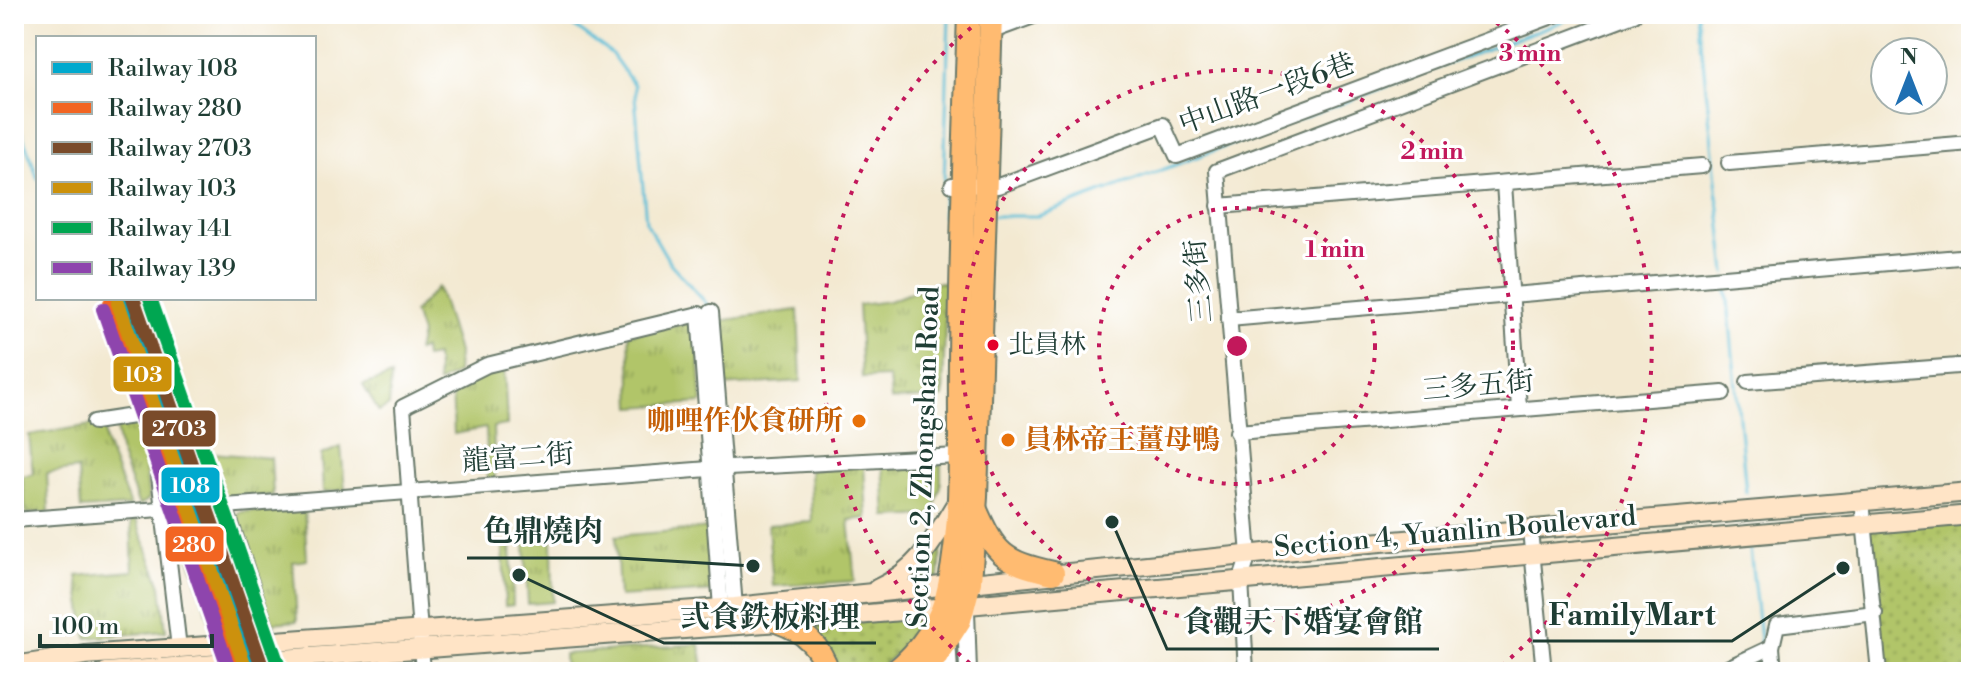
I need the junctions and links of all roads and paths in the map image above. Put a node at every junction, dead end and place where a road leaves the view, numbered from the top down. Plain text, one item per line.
1 (969, 14) edge
2 (1039, 14) edge
3 (1558, 14) edge
4 (1634, 14) edge
5 (1962, 14) edge
6 (1971, 15) edge
7 (991, 23) edge
8 (1971, 143) edge
9 (1729, 163) dead end
10 (1702, 166) dead end
11 (1504, 183) junction
12 (969, 194) junction
13 (1219, 206) junction
14 (972, 245) junction
15 (1971, 256) edge
16 (1511, 297) junction
17 (1229, 319) junction
18 (1971, 365) edge
19 (1748, 382) dead end
20 (1723, 393) dead end
21 (1519, 408) junction
22 (94, 422) dead end
23 (1237, 432) junction
24 (958, 456) junction
25 (716, 469) junction
26 (1971, 492) edge
27 (410, 493) junction
28 (1862, 501) junction
29 (966, 504) junction
30 (160, 509) junction
31 (1971, 515) edge
32 (14, 520) edge
33 (1864, 524) junction
34 (1530, 530) junction
35 (1530, 554) junction
36 (1249, 555) junction
37 (1053, 573) junction
38 (1241, 579) junction
39 (957, 595) junction
40 (845, 597) junction
41 (728, 608) junction
42 (1875, 613) junction
43 (779, 622) junction
44 (420, 638) junction
45 (271, 641) junction
46 (947, 642) junction
47 (1765, 650) junction
48 (180, 662) edge
49 (14, 666) edge
50 (280, 666) edge
51 (1728, 669) edge
52 (106, 672) edge
53 (423, 672) edge
54 (828, 672) edge
55 (895, 672) edge
56 (921, 672) edge
57 (949, 672) edge
58 (968, 672) edge
59 (1246, 672) edge
60 (1544, 672) edge
61 (1774, 672) edge
62 (1879, 672) edge

1 - 12 main road
2 - 7 street
3 - 12 street, 中山路一段6巷
4 - 13 street, 三多街
5 - 6 street
7 - 12 main road
8 - 9 street
10 - 11 street
11 - 13 street
11 - 16 street
12 - 14 main road
13 - 17 street, 三多街
14 - 24 main road, Section 2, Zhongshan Road
14 - 29 main road, Section 2, Zhongshan Road
15 - 16 street
16 - 17 street
16 - 21 street
17 - 23 street, 三多街
18 - 19 street
20 - 21 street, 三多五街
21 - 23 street, 三多五街
22 - 30 street
23 - 36 street, 三多街
24 - 25 street, 龍富二街
24 - 29 main road, Section 2, Zhongshan Road
25 - 27 street, 龍富二街
25 - 27 street
25 - 41 street
26 - 28 main road, Section 4, Yuanlin Boulevard
27 - 44 street
27 - 45 street, 龍富二街
28 - 33 street
28 - 34 main road, Section 4, Yuanlin Boulevard
29 - 37 main road
29 - 39 main road, Section 2, Zhongshan Road
29 - 40 main road
30 - 32 street
30 - 48 street
31 - 33 main road, Section 4, Yuanlin Boulevard
33 - 35 main road, Section 4, Yuanlin Boulevard
33 - 42 street
34 - 35 street
34 - 36 main road, Section 4, Yuanlin Boulevard
35 - 38 main road, Section 4, Yuanlin Boulevard
35 - 60 street
36 - 37 main road, Section 4, Yuanlin Boulevard
36 - 38 street, 三多街
37 - 39 main road, Section 4, Yuanlin Boulevard
38 - 39 main road, Section 4, Yuanlin Boulevard
38 - 59 street, 三多街
39 - 40 main road
39 - 43 main road
39 - 46 main road
39 - 55 main road
39 - 58 street, Section 2, Zhongshan Road
40 - 41 main road
41 - 44 main road
42 - 47 street
42 - 62 street
43 - 44 main road
43 - 54 main road
44 - 45 main road
44 - 50 main road
44 - 53 street
45 - 48 main road
46 - 56 main road
46 - 57 street, Section 2, Zhongshan Road
47 - 51 street
47 - 61 street
48 - 49 main road
48 - 50 main road
48 - 52 main road

